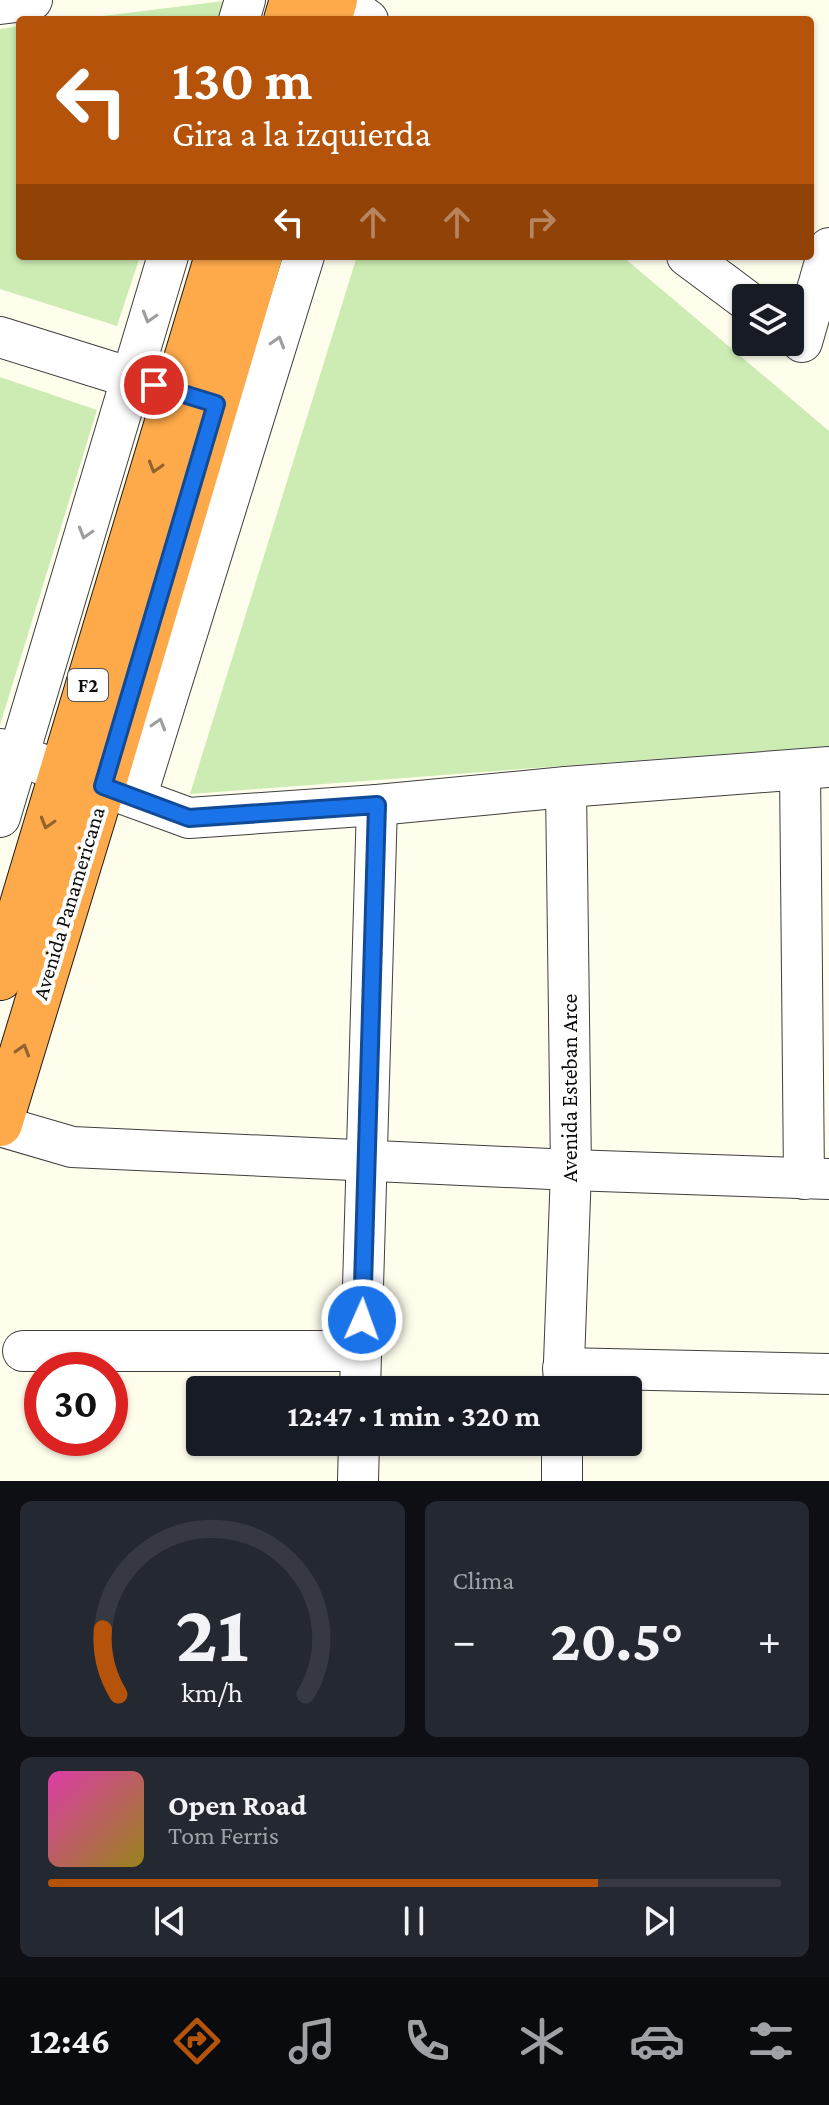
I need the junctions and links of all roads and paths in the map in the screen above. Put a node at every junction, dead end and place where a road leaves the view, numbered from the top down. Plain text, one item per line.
1 (32, 0) edge
2 (338, 0) edge
3 (0, 4) edge
4 (362, 16) edge
5 (829, 248) edge
6 (167, 260) edge
7 (217, 260) edge
8 (259, 260) edge
9 (302, 260) edge
10 (692, 260) edge
11 (732, 290) edge
12 (0, 337) edge
13 (807, 346) edge
14 (131, 377) junction
15 (216, 404) junction
16 (9, 752) edge
17 (815, 768) edge
18 (63, 771) junction
19 (566, 787) junction
20 (120, 792) junction
21 (377, 805) junction
22 (0, 817) edge
23 (0, 978) edge
24 (0, 1125) edge
25 (366, 1161) junction
26 (571, 1170) junction
27 (816, 1179) edge
28 (23, 1351) dead end
29 (360, 1371) edge
30 (829, 1374) edge
31 (563, 1376) edge
32 (642, 1378) edge
33 (359, 1456) edge
34 (562, 1456) edge
35 (358, 1481) edge
36 (562, 1481) edge

1 - 3 street
2 - 4 street
5 - 13 street
6 -> 14 street
7 - 15 highway, F2
8 - 15 highway, F2
15 -> 9 street
10 - 11 street
12 - 14 street
14 - 15 street
14 -> 16 street
15 -> 18 highway, Avenida Panamericana / F2
20 -> 15 highway, Avenida Panamericana / F2
16 - 18 street
16 - 22 street
17 - 19 street
17 - 27 street
18 - 20 street
18 -> 23 highway, Avenida Panamericana / F2
19 - 21 street
19 - 26 street, Avenida Esteban Arce
20 - 21 street
24 -> 20 highway, Avenida Panamericana / F2
21 - 25 street
24 - 25 street
25 - 26 street
25 - 29 street
26 - 27 street
26 - 31 street, Avenida Esteban Arce
28 - 29 street
30 - 32 street
33 - 35 street
34 - 36 street

